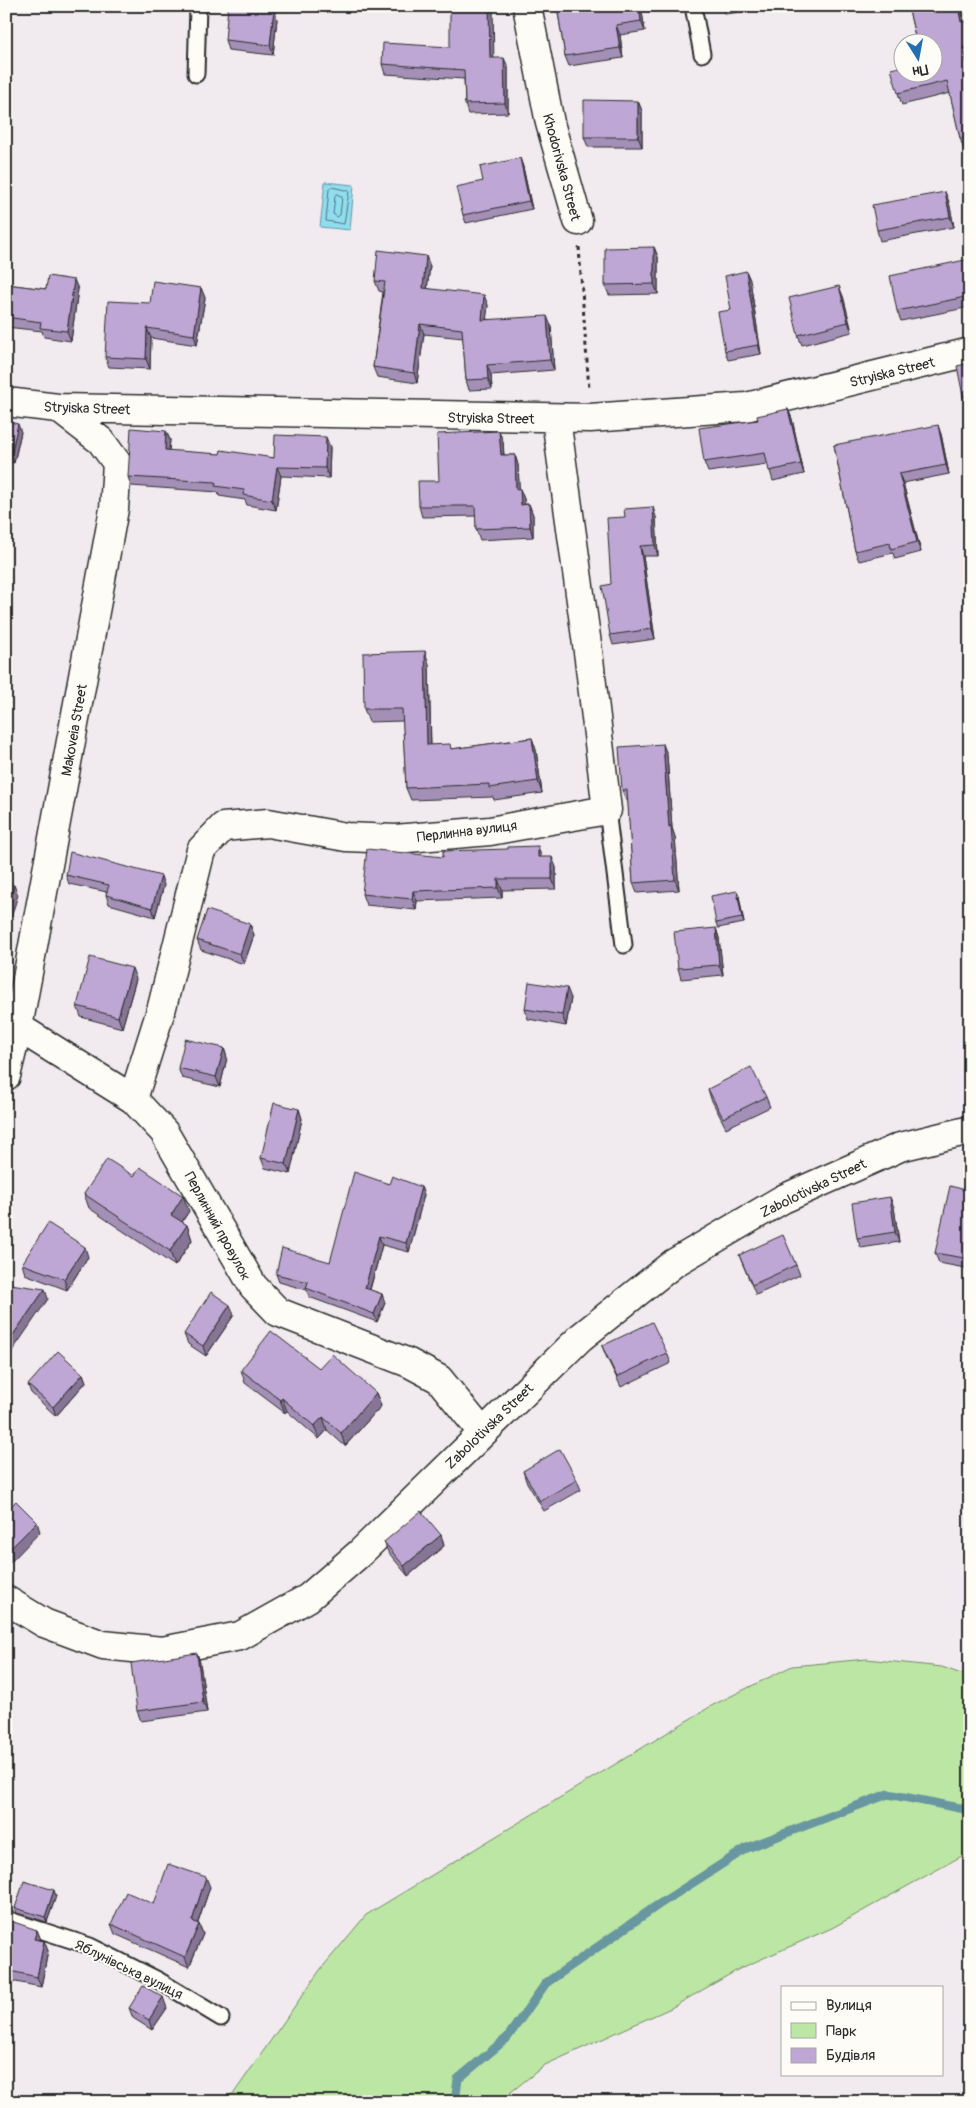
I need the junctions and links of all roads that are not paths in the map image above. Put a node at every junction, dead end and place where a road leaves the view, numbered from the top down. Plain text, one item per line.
1 (198, 6) edge
2 (527, 6) edge
3 (693, 6) edge
4 (702, 54) dead end
5 (196, 74) dead end
6 (578, 221) road end
7 (970, 352) edge
8 (6, 402) edge
9 (58, 408) junction
10 (556, 419) junction
11 (607, 810) junction
12 (624, 945) dead end
13 (18, 1027) junction
14 (6, 1076) edge
15 (133, 1099) junction
16 (970, 1130) edge
17 (482, 1432) junction
18 (6, 1600) edge
19 (6, 1919) edge
20 (220, 2018) dead end

1 - 5 lane
2 - 6 street, Khodorivska Street
3 - 4 lane
7 - 10 street, Stryiska Street
8 - 9 street, Stryiska Street
9 - 10 street, Stryiska Street
9 - 13 street, Makoveia Street
10 - 11 street
11 - 12 lane
11 - 15 street, Перлинна вулиця
13 - 14 street, Makoveia Street
13 - 15 street, Перлинний провулок
15 - 17 street, Перлинний провулок
16 - 17 street, Zabolotivska Street
17 - 18 street, Zabolotivska Street
19 - 20 lane, Яблунівська вулиця

